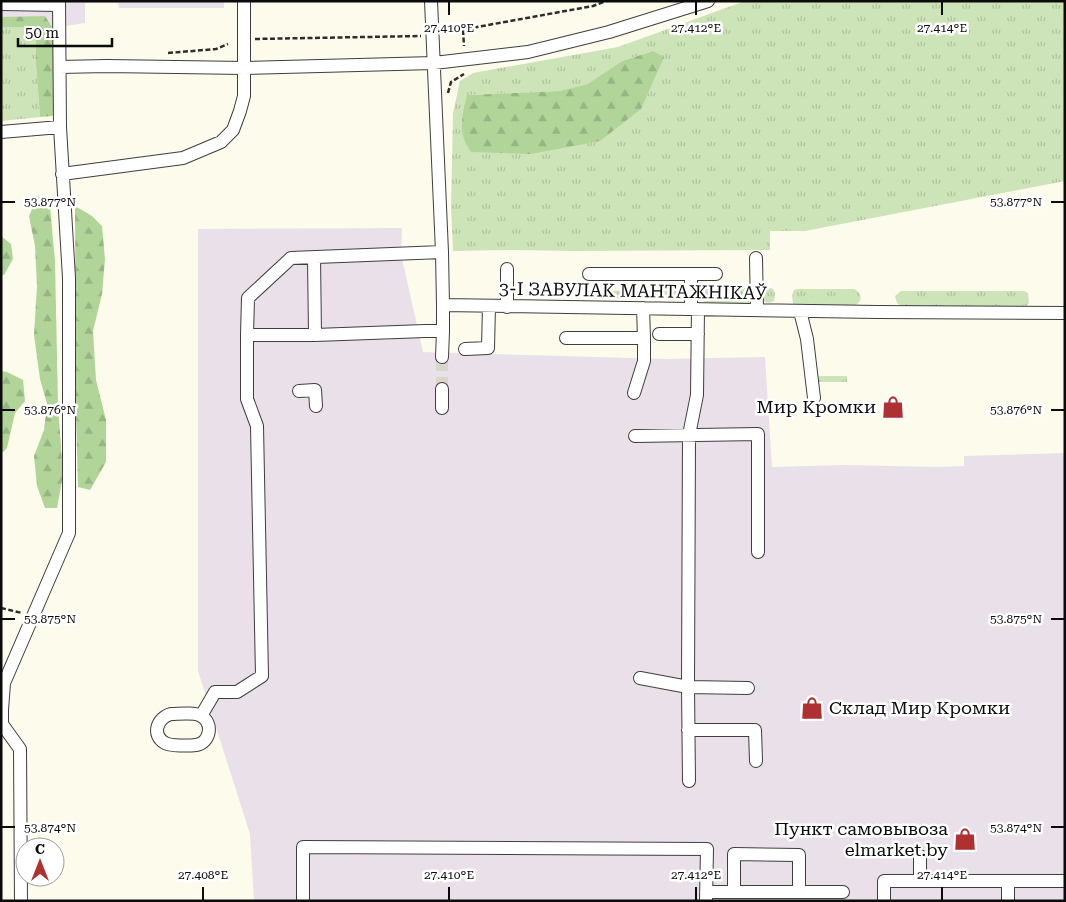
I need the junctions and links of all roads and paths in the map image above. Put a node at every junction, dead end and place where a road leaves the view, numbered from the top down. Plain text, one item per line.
1 (244, 1) edge
2 (431, 1) edge
3 (606, 1) edge
4 (708, 1) edge
5 (59, 3) edge
6 (1, 4) edge
7 (463, 30) junction
8 (444, 33) dead end
9 (421, 36) dead end
10 (250, 39) dead end
11 (228, 44) dead end
12 (464, 46) dead end
13 (168, 53) dead end
14 (434, 63) junction
15 (60, 67) junction
16 (245, 68) junction
17 (60, 127) junction
18 (1, 132) edge
19 (62, 174) junction
20 (442, 252) junction
21 (314, 257) junction
22 (756, 258) dead end
23 (507, 269) dead end
24 (589, 274) dead end
25 (691, 274) junction
26 (716, 274) dead end
27 (443, 305) junction
28 (489, 306) junction
29 (507, 307) junction
30 (642, 308) junction
31 (695, 309) junction
32 (757, 310) junction
33 (800, 311) junction
34 (1065, 313) edge
35 (443, 332) junction
36 (660, 334) dead end
37 (698, 334) junction
38 (247, 335) junction
39 (315, 335) junction
40 (566, 338) dead end
41 (644, 338) junction
42 (465, 349) dead end
43 (442, 357) tunnel mouth
44 (442, 389) tunnel mouth
45 (299, 391) dead end
46 (634, 393) dead end
47 (814, 398) dead end
48 (316, 406) dead end
49 (442, 408) dead end
50 (689, 434) junction
51 (635, 436) dead end
52 (758, 552) dead end
53 (1, 608) edge
54 (33, 616) junction
55 (640, 678) dead end
56 (688, 686) junction
57 (748, 688) dead end
58 (201, 716) dead end
59 (688, 730) junction
60 (6, 737) edge
61 (756, 761) dead end
62 (689, 781) dead end
63 (920, 856) dead end
64 (920, 881) junction
65 (1008, 881) junction
66 (1065, 882) edge
67 (734, 892) junction
68 (799, 892) junction
69 (843, 892) dead end
70 (706, 897) edge
71 (21, 901) edge
72 (303, 901) edge
73 (884, 901) edge
74 (1008, 901) edge

1 - 16 street
2 - 14 street
3 - 7 path
4 - 14 street
5 - 6 street
5 - 15 street
7 - 8 path
7 - 12 path
9 - 10 path
11 - 13 path
14 - 16 street
14 - 20 street
15 - 16 street
15 - 17 street
16 - 19 street
17 - 18 street
17 - 19 street
19 - 54 street
20 - 21 street
20 - 27 street
21 - 38 street
21 - 39 street
22 - 32 street
23 - 29 street
24 - 25 street
25 - 26 street
25 - 31 street
27 - 28 street, 3-І ЗАВУЛАК МАНТАЖНІКАЎ
27 - 35 street
28 - 29 street, 3-І ЗАВУЛАК МАНТАЖНІКАЎ
28 - 42 street
29 - 30 street, 3-І ЗАВУЛАК МАНТАЖНІКАЎ
30 - 31 street, 3-І ЗАВУЛАК МАНТАЖНІКАЎ
30 - 41 street
31 - 32 street, 3-І ЗАВУЛАК МАНТАЖНІКАЎ
31 - 37 street
32 - 33 street, 3-І ЗАВУЛАК МАНТАЖНІКАЎ
33 - 34 street, 3-І ЗАВУЛАК МАНТАЖНІКАЎ
33 - 47 street
35 - 39 street
35 - 43 street
36 - 37 street
37 - 50 street
38 - 39 street
38 - 58 street
40 - 41 street
41 - 46 street
44 - 49 street
45 - 48 street
50 - 51 street
50 - 52 street
50 - 56 street
53 - 54 path
54 - 60 street
55 - 56 street
56 - 57 street
56 - 59 street
59 - 61 street
59 - 62 street
60 - 71 street
63 - 64 street
64 - 65 street
64 - 73 street
65 - 66 street
65 - 74 street
67 - 68 street
67 - 68 street
67 - 70 street
68 - 69 street
70 - 72 street

